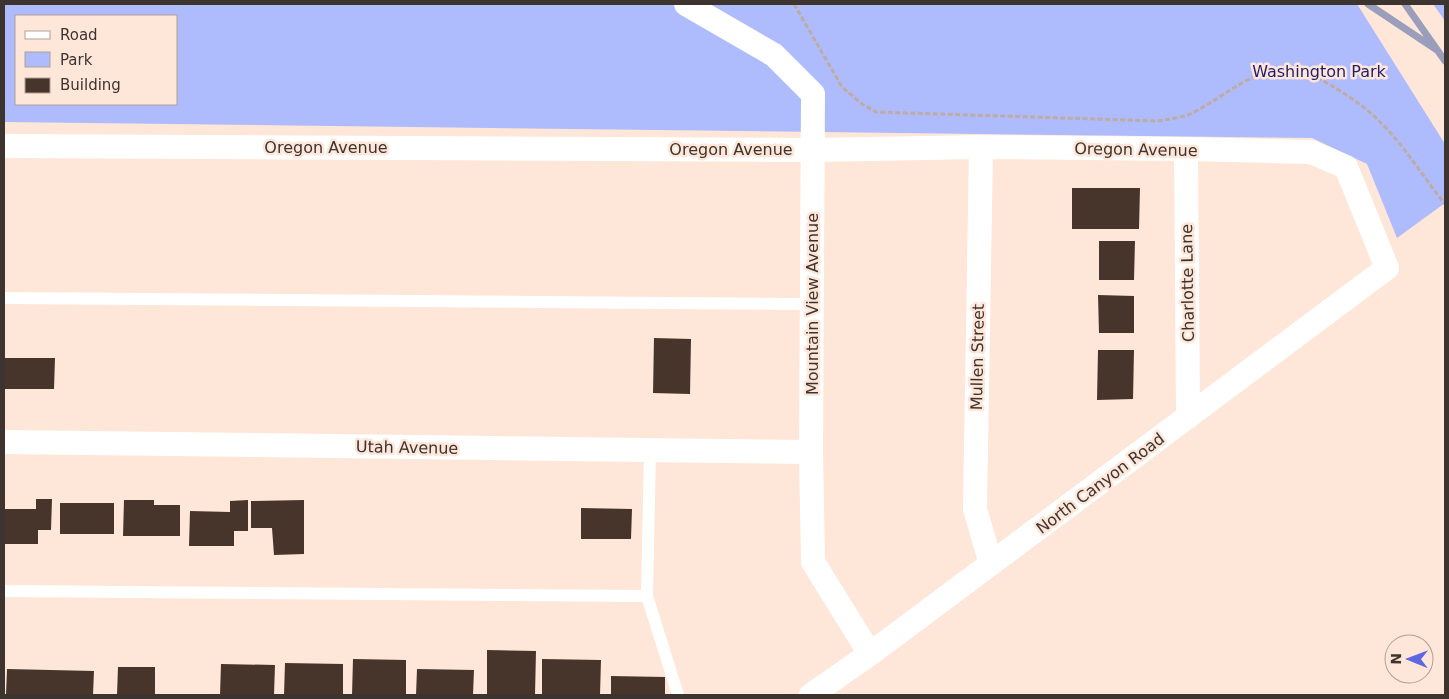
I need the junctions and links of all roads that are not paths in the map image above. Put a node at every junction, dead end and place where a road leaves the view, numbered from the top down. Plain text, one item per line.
1 (686, 4) edge
2 (4, 146) edge
3 (981, 147) junction
4 (1186, 149) junction
5 (812, 150) junction
6 (1387, 268) joint
7 (4, 298) edge
8 (812, 304) junction
9 (1188, 417) junction
10 (4, 442) edge
11 (650, 450) junction
12 (811, 452) junction
13 (991, 564) junction
14 (4, 591) edge
15 (647, 596) junction
16 (870, 654) junction
17 (678, 695) edge
18 (810, 695) edge

1 - 5 street, Mountain View Avenue
2 - 5 street, Oregon Avenue
3 - 4 street, Oregon Avenue
3 - 5 street, Oregon Avenue
3 - 13 street, Mullen Street
4 - 6 street, Oregon Avenue
4 - 9 street, Charlotte Lane
5 - 8 street, Mountain View Avenue
6 - 9 street, North Canyon Road
7 - 8 lane
8 - 12 street, Mountain View Avenue
9 - 13 street, North Canyon Road
10 - 11 street, Utah Avenue
11 - 12 street, Utah Avenue
11 - 15 lane
12 - 16 street, Mountain View Avenue
13 - 16 street, North Canyon Road
14 - 15 lane
15 - 17 lane
16 - 18 street, North Canyon Road

